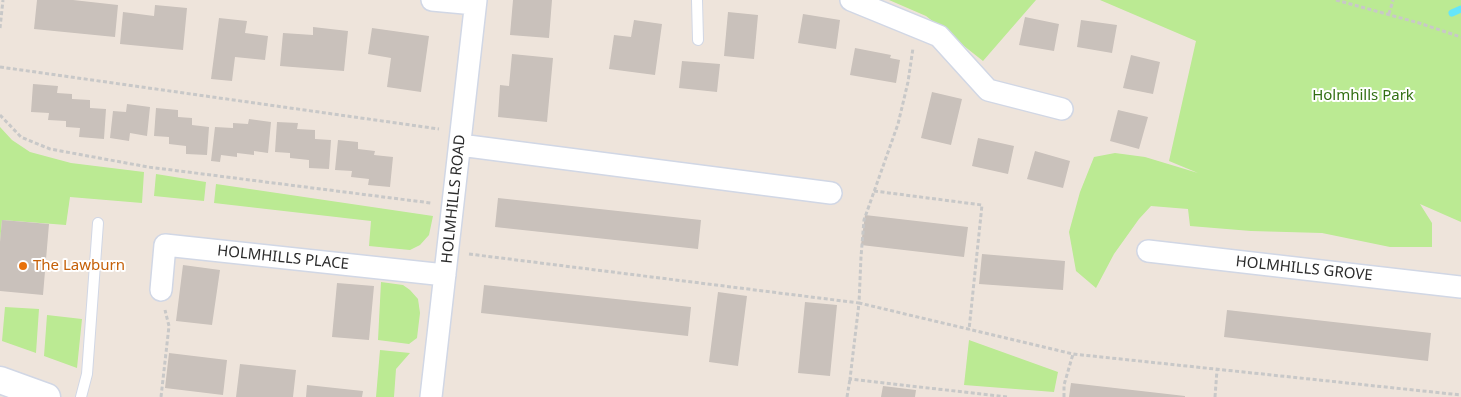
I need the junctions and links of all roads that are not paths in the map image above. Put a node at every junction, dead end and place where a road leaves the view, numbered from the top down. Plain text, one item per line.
1 (432, 0) edge
2 (697, 0) edge
3 (851, 0) edge
4 (476, 2) edge
5 (698, 40) dead end
6 (1062, 109) dead end
7 (461, 138) junction
8 (831, 193) dead end
9 (98, 222) dead end
10 (1148, 251) dead end
11 (445, 275) junction
12 (1461, 287) edge
13 (161, 290) road end
14 (0, 380) edge
15 (37, 395) edge
16 (81, 397) edge
17 (431, 397) edge

1 - 4 street
2 - 5 lane
3 - 6 street
4 - 7 street, HOLMHILLS ROAD
7 - 8 street
7 - 11 street, HOLMHILLS ROAD
9 - 16 lane
10 - 12 street, HOLMHILLS GROVE
11 - 13 street, HOLMHILLS PLACE
11 - 17 street, HOLMHILLS ROAD
14 - 15 street

